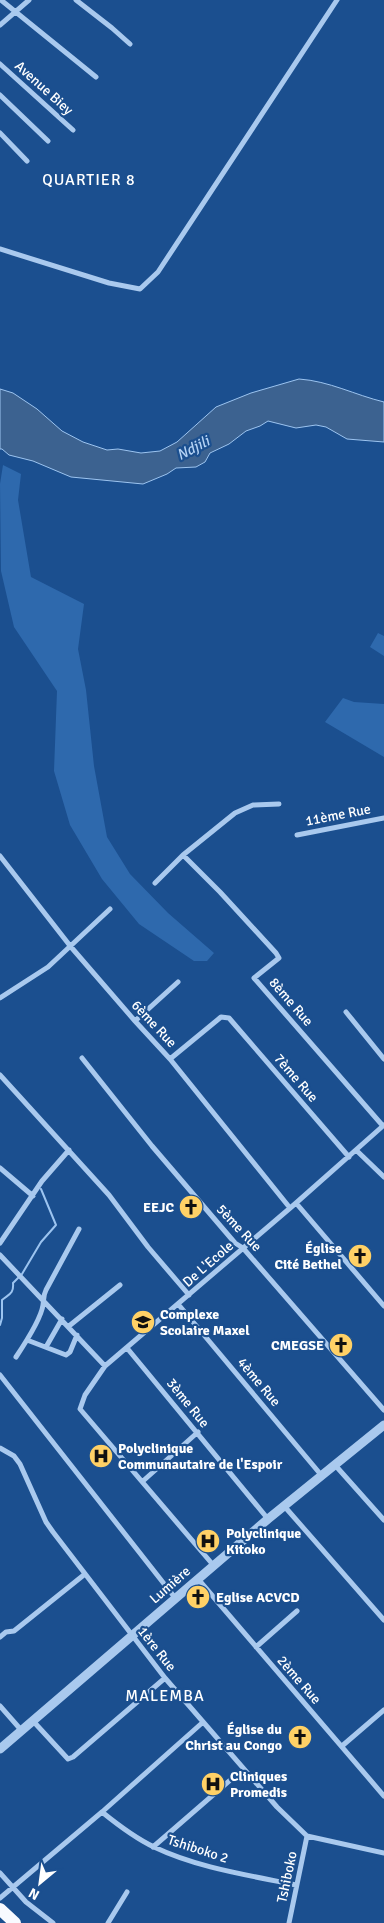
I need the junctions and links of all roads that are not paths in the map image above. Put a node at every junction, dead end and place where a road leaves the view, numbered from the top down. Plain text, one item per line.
1 (2, 0) edge
2 (29, 0) edge
3 (76, 0) edge
4 (337, 0) edge
5 (16, 12) junction
6 (0, 25) edge
7 (130, 44) dead end
8 (0, 64) edge
9 (96, 77) dead end
10 (0, 95) edge
11 (72, 130) dead end
12 (0, 133) edge
13 (48, 141) dead end
14 (27, 161) dead end
15 (0, 249) edge
16 (279, 804) dead end
17 (384, 818) edge
18 (297, 834) dead end
19 (183, 855) junction
20 (0, 856) edge
21 (155, 883) dead end
22 (110, 908) dead end
23 (71, 947) junction
24 (178, 982) dead end
25 (0, 998) edge
26 (346, 1012) dead end
27 (135, 1022) junction
28 (383, 1055) edge
29 (82, 1058) dead end
30 (170, 1059) junction
31 (0, 1075) edge
32 (383, 1125) edge
33 (69, 1150) junction
34 (356, 1150) junction
35 (349, 1157) junction
36 (0, 1168) edge
37 (384, 1177) edge
38 (33, 1196) junction
39 (296, 1203) junction
40 (290, 1208) junction
41 (78, 1229) dead end
42 (0, 1243) edge
43 (243, 1248) junction
44 (0, 1255) edge
45 (120, 1285) dead end
46 (188, 1295) junction
47 (42, 1298) junction
48 (178, 1304) junction
49 (384, 1306) edge
50 (62, 1319) junction
51 (70, 1326) junction
52 (77, 1335) junction
53 (27, 1340) junction
54 (46, 1347) junction
55 (127, 1348) junction
56 (16, 1357) dead end
57 (105, 1366) junction
58 (0, 1375) edge
59 (384, 1410) edge
60 (384, 1425) edge
61 (198, 1432) junction
62 (0, 1448) edge
63 (335, 1465) junction
64 (322, 1476) junction
65 (142, 1482) junction
66 (285, 1507) junction
67 (268, 1519) junction
68 (384, 1520) edge
69 (214, 1566) junction
70 (85, 1574) junction
71 (198, 1579) junction
72 (176, 1598) junction
73 (297, 1611) dead end
74 (384, 1620) edge
75 (0, 1637) edge
76 (132, 1637) junction
77 (256, 1647) junction
78 (164, 1678) junction
79 (0, 1706) edge
80 (384, 1710) edge
81 (33, 1721) junction
82 (202, 1723) junction
83 (22, 1731) junction
84 (342, 1746) junction
85 (0, 1749) edge
86 (243, 1769) junction
87 (384, 1796) edge
88 (102, 1812) junction
89 (307, 1836) junction
90 (154, 1847) junction
91 (384, 1853) edge
92 (0, 1873) edge
93 (296, 1885) junction
94 (13, 1889) junction
95 (127, 1892) dead end
96 (0, 1898) edge
97 (0, 1909) edge
98 (15, 1923) edge
99 (53, 1923) edge
100 (108, 1923) edge
101 (289, 1923) edge

1 - 5 street
2 - 5 street
3 - 7 street
4 - 15 street
5 - 6 street
5 - 9 street
8 - 11 street, Avenue Biey
10 - 13 street
12 - 14 street
16 - 19 street
17 - 18 street, 11ème Rue
19 - 21 street
19 - 32 street, 8ème Rue
20 - 23 street, 6ème Rue
22 - 23 street
23 - 25 street
23 - 27 street, 6ème Rue
24 - 27 street
26 - 28 street
27 - 30 street, 6ème Rue
29 - 43 street, 5ème Rue
30 - 35 street, 7ème Rue
30 - 40 street, 6ème Rue
31 - 33 street
32 - 34 street, De L'Ecole
33 - 38 street
33 - 46 street
34 - 35 street, De L'Ecole
34 - 37 street
35 - 39 street, De L'Ecole
36 - 38 street
38 - 42 street
39 - 40 street, De L'Ecole
39 - 49 street
40 - 43 street, De L'Ecole
41 - 47 street
43 - 46 street, De L'Ecole
43 - 59 street, 5ème Rue
44 - 47 street
45 - 51 street
46 - 48 street, De L'Ecole
47 - 50 street
47 - 53 street
48 - 55 street, De L'Ecole
48 - 64 street, 4ème Rue
50 - 51 street
50 - 54 street
51 - 52 street
52 - 54 street
52 - 57 street
53 - 54 street
53 - 56 street
55 - 57 street, De L'Ecole
55 - 61 street, 3ème Rue
57 - 65 street, De L'Ecole
58 - 72 street
60 - 63 street, Lumière
61 - 65 street
61 - 67 street, 3ème Rue
62 - 70 street, 1ère Rue
63 - 64 street, Lumière
63 - 68 street
64 - 66 street, Lumière
65 - 69 street
66 - 67 street, Lumière
66 - 74 street
67 - 69 street, Lumière
69 - 71 street, Lumière
70 - 75 street
70 - 76 street, 1ère Rue
71 - 72 street, Lumière
71 - 77 street, 2ème Rue
72 - 76 street, Lumière
73 - 77 street
76 - 78 street, 1ère Rue
76 - 81 street, Lumière
77 - 84 street, 2ème Rue
78 - 81 street
78 - 82 street, 1ère Rue
79 - 83 street
80 - 84 street
81 - 83 street, Lumière
82 - 86 street, 1ère Rue
82 - 88 street
83 - 85 street, Lumière
84 - 87 street, 2ème Rue
86 - 89 street, 1ère Rue
86 - 90 street
88 - 90 street, Tshiboko 2
88 - 94 street
89 - 91 street
89 - 93 street, Tshiboko
90 - 93 street, Tshiboko 2
92 - 94 street
93 - 101 street, Tshiboko
94 - 96 street
94 - 99 street
95 - 100 street
97 - 98 highway

